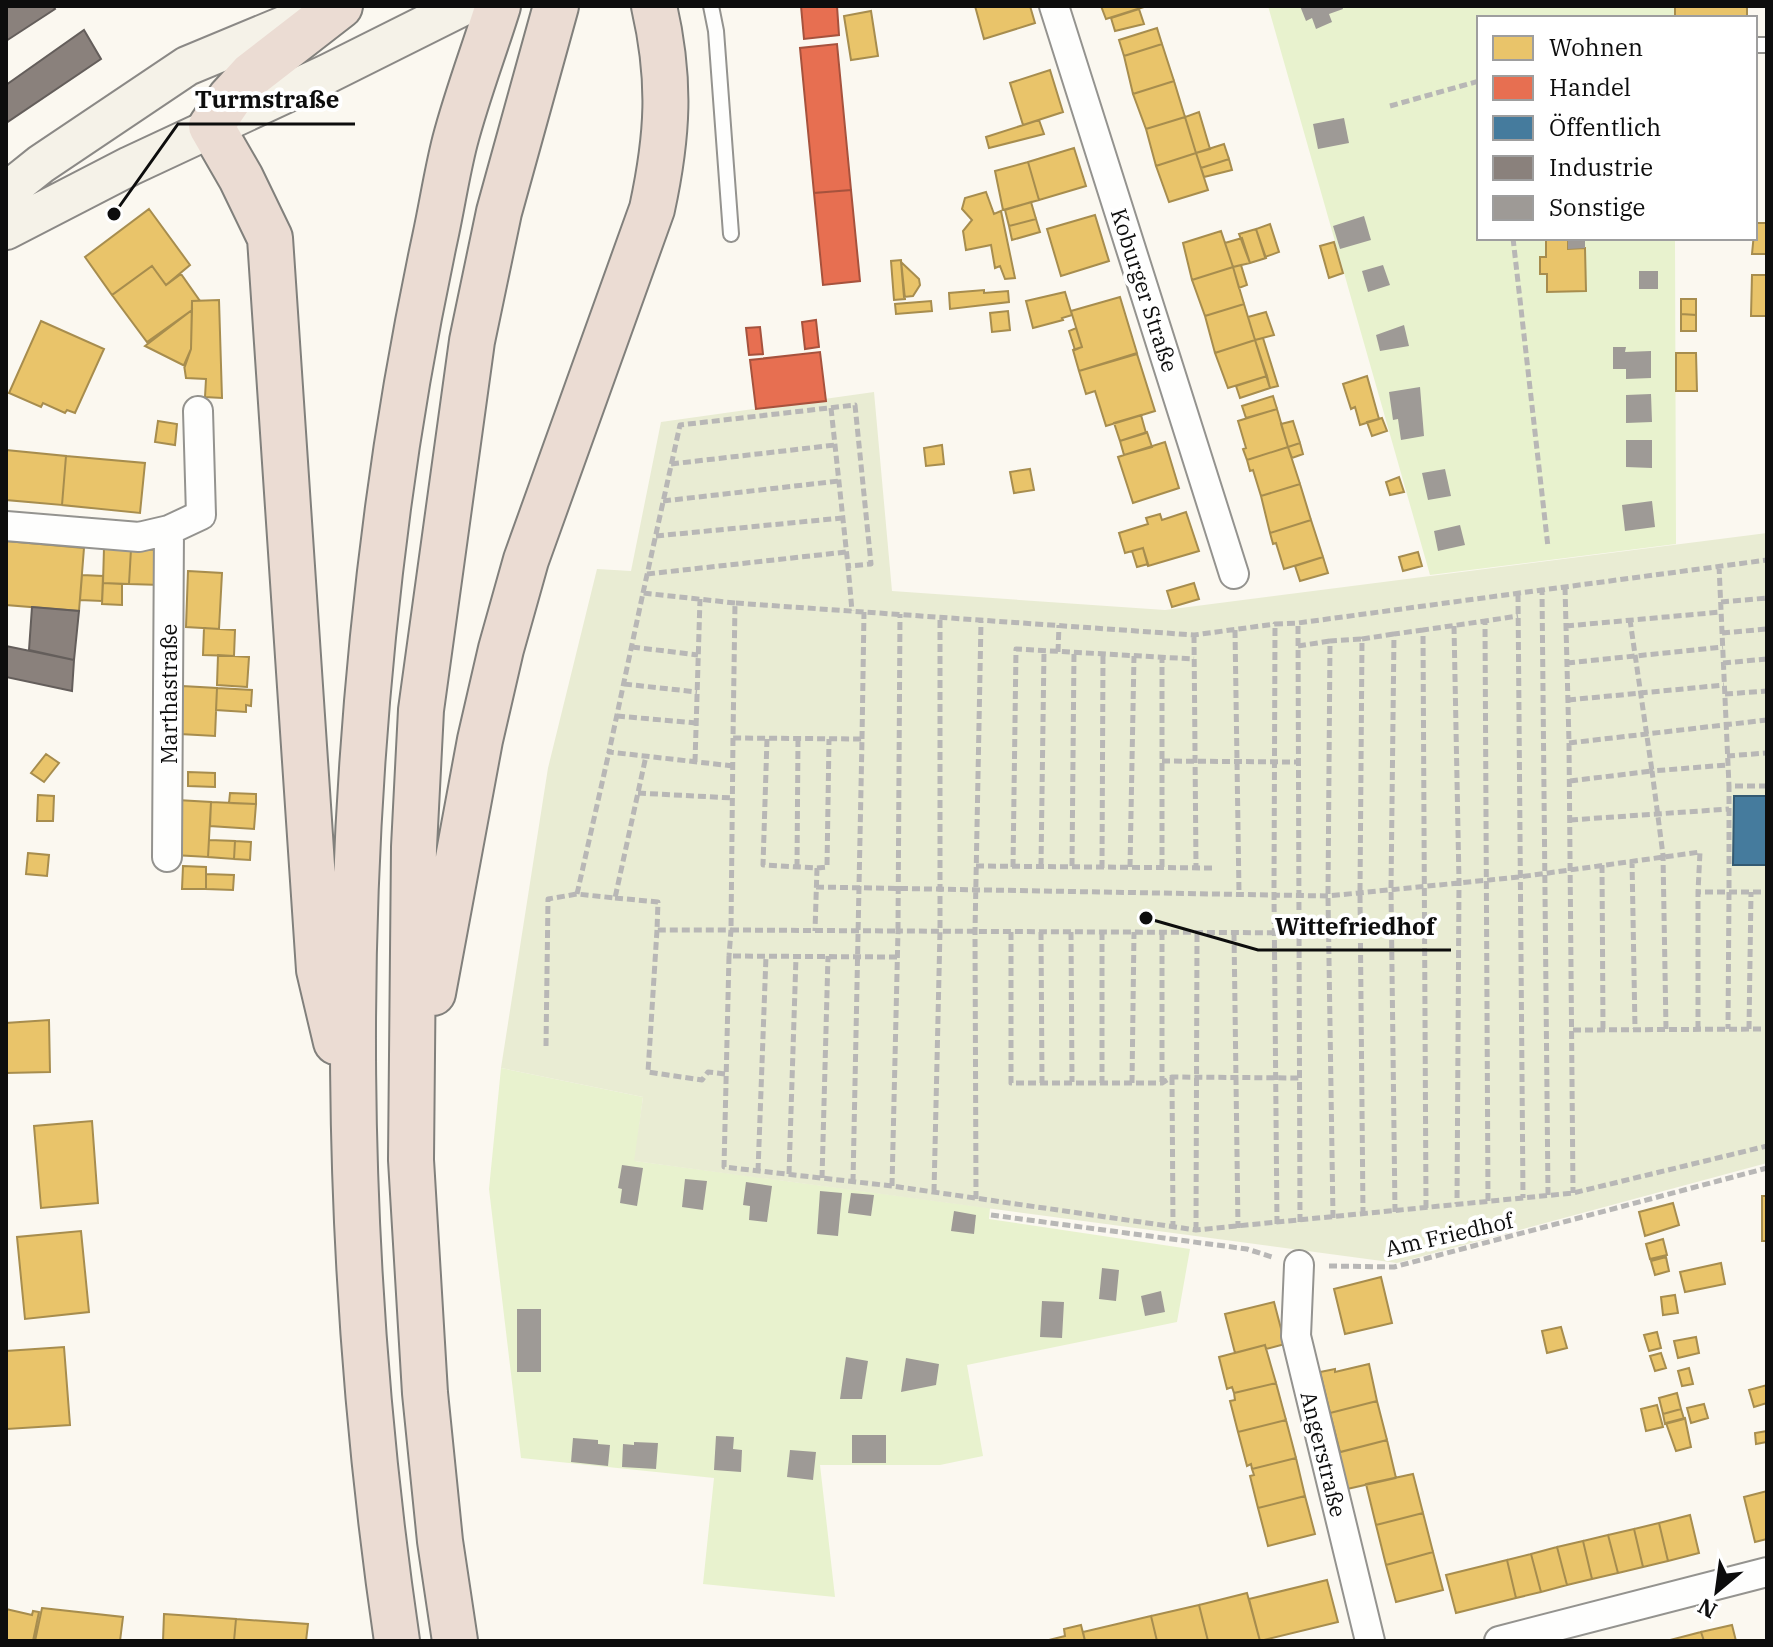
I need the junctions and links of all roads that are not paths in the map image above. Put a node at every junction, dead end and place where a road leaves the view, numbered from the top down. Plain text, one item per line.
1 (331, 6) edge
2 (340, 6) edge
3 (498, 6) edge
4 (556, 6) edge
5 (654, 6) edge
6 (711, 6) edge
7 (1054, 6) edge
8 (452, 11) edge
9 (211, 126) junction
10 (6, 192) edge
11 (6, 230) edge
12 (731, 234) dead end
13 (198, 411) dead end
14 (6, 526) edge
15 (169, 530) junction
16 (1234, 574) dead end
17 (167, 857) dead end
18 (410, 1117) junction
19 (355, 1118) junction
20 (1299, 1265) road end
21 (1767, 1572) edge
22 (397, 1641) edge
23 (455, 1641) edge
24 (1370, 1641) edge
25 (1499, 1641) edge

1 - 10 main road
2 - 9 highway
3 - 19 highway
4 - 18 highway
5 - 18 highway
6 - 12 lane
7 - 16 street, Koburger Straße
8 - 9 main road
9 - 11 main road
9 - 19 highway
13 - 15 street
14 - 15 street
15 - 17 street, Marthastraße
18 - 23 highway
19 - 22 highway
20 - 24 street, Angerstraße
21 - 25 street

